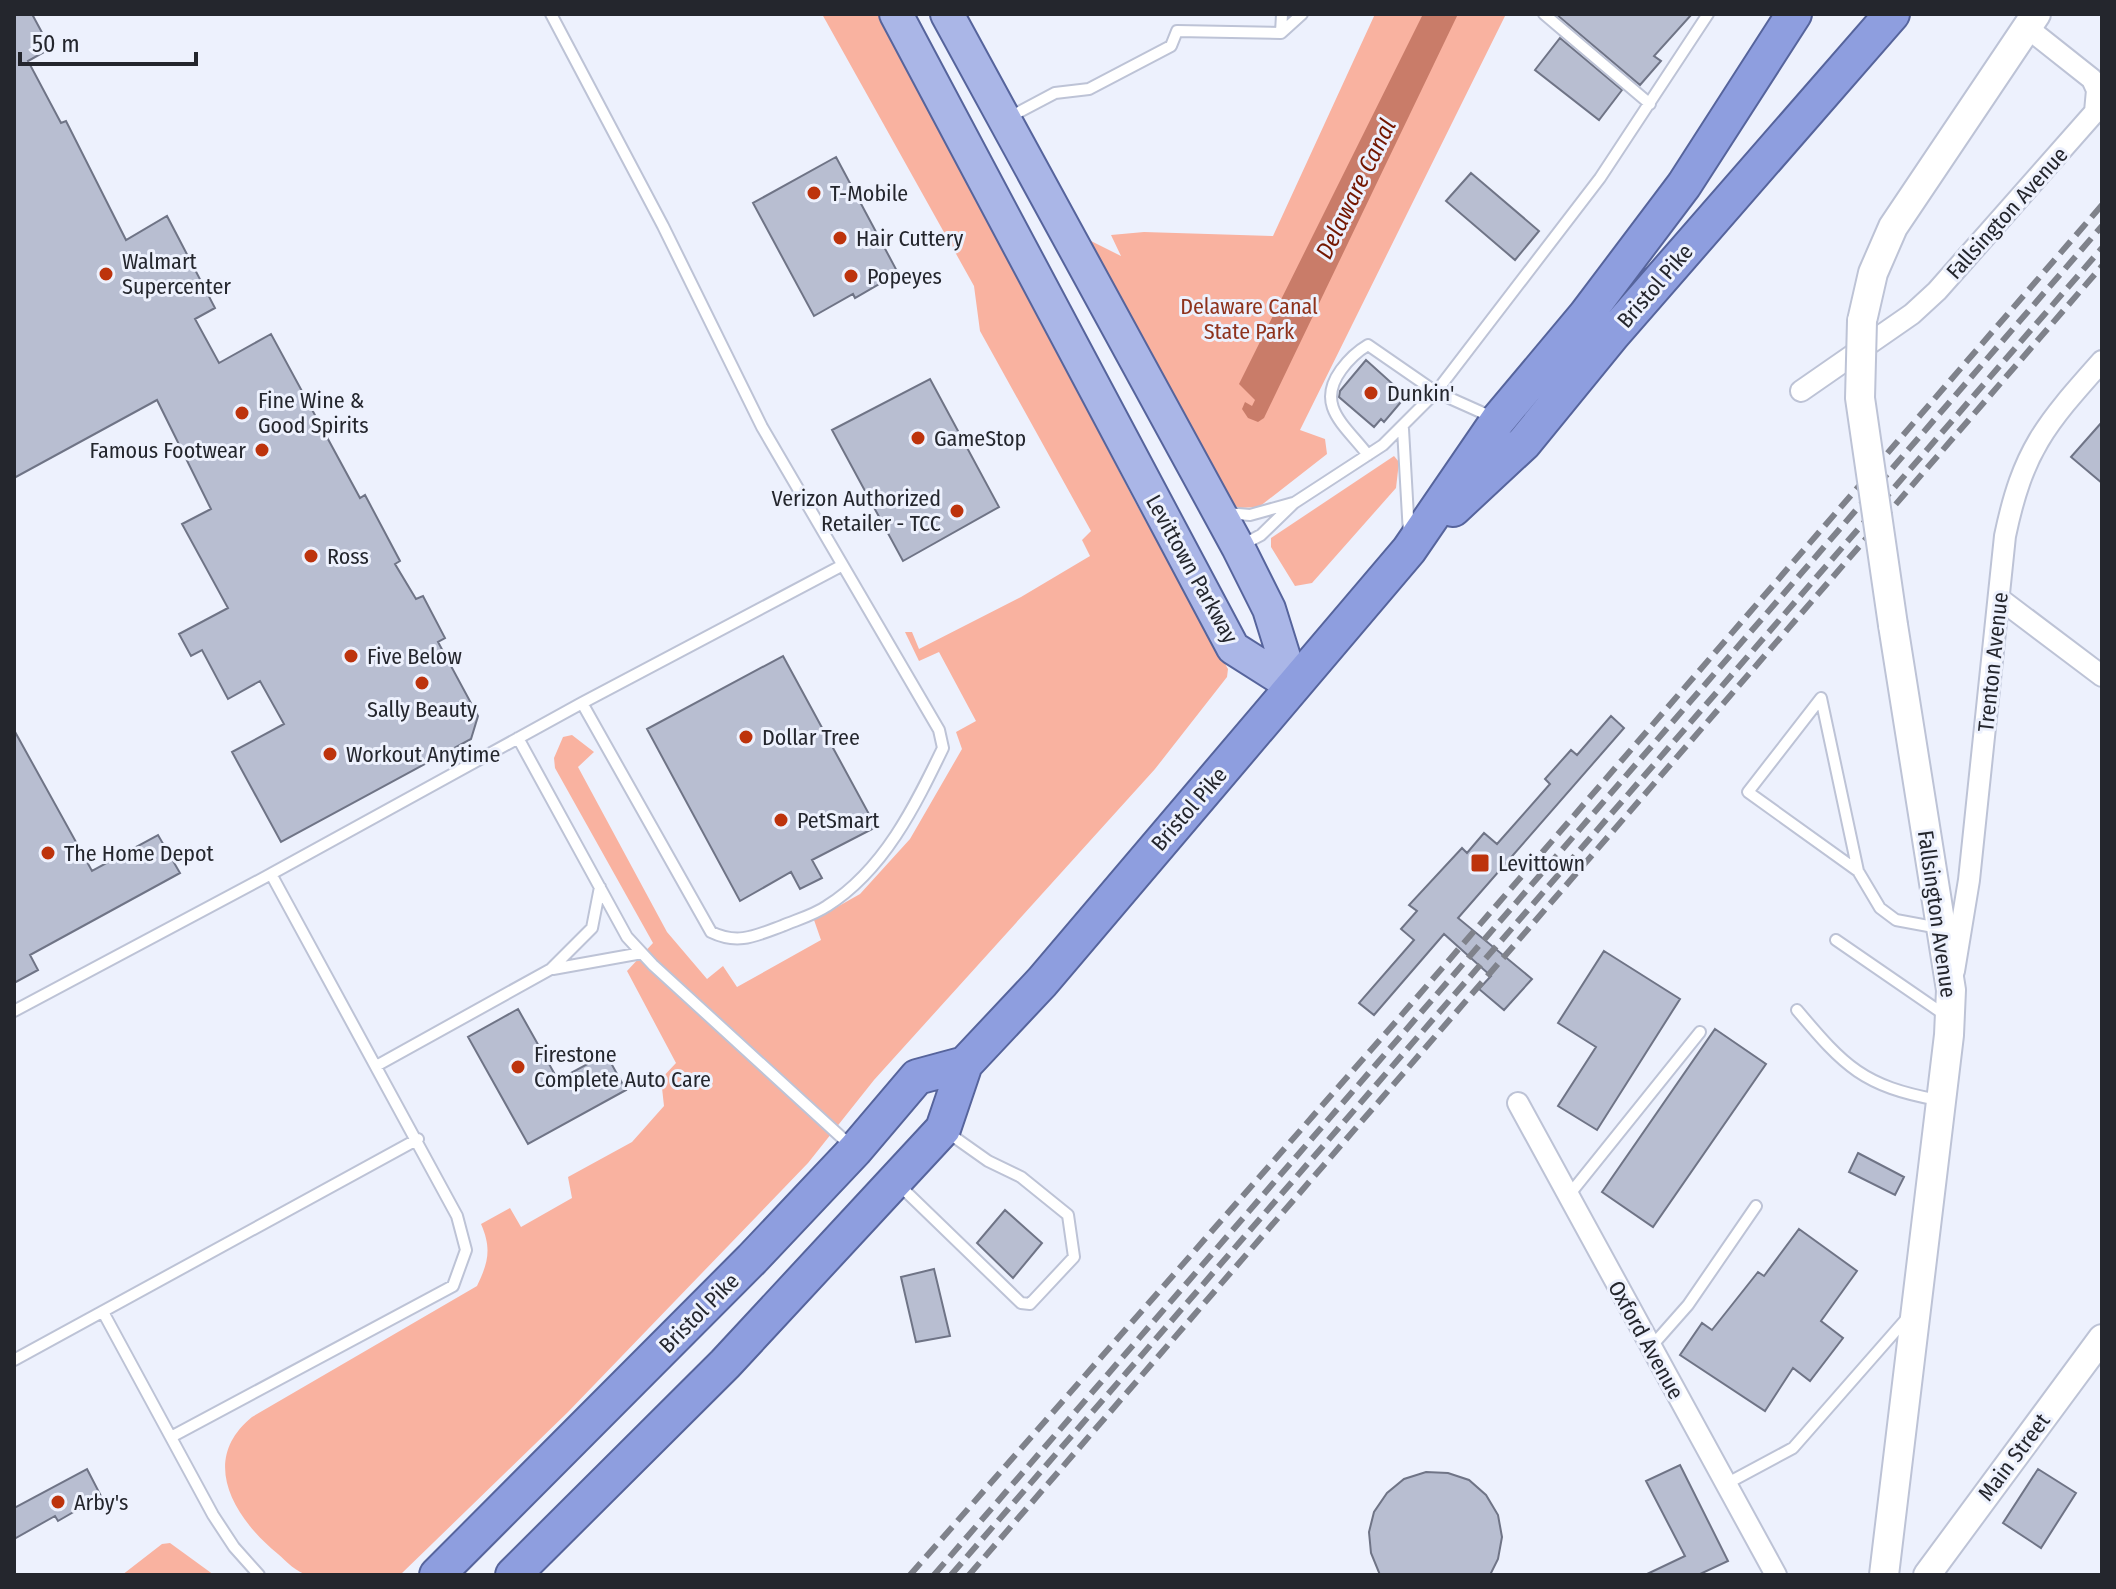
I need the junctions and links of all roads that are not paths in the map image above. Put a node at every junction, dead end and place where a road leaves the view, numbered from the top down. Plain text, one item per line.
1 (551, 14) edge
2 (896, 14) edge
3 (947, 14) edge
4 (1282, 14) edge
5 (1302, 14) edge
6 (1544, 14) edge
7 (1708, 14) edge
8 (1794, 14) edge
9 (1892, 14) edge
10 (2032, 21) edge
11 (1281, 33) junction
12 (2100, 88) edge
13 (1650, 104) junction
14 (1005, 120) junction
15 (2101, 365) edge
16 (1801, 391) dead end
17 (1436, 392) junction
18 (1498, 420) junction
19 (1403, 429) junction
20 (1368, 455) junction
21 (1294, 503) junction
22 (1219, 512) junction
23 (1238, 547) junction
24 (1409, 550) junction
25 (841, 566) junction
26 (2000, 599) junction
27 (2102, 676) edge
28 (1293, 686) junction
29 (582, 703) junction
30 (518, 738) junction
31 (1858, 871) junction
32 (271, 874) junction
33 (600, 885) junction
34 (1941, 928) junction
35 (1836, 940) dead end
36 (642, 953) junction
37 (551, 969) junction
38 (1951, 990) junction
39 (1797, 1010) dead end
40 (14, 1011) edge
41 (1950, 1019) junction
42 (1700, 1032) dead end
43 (965, 1064) junction
44 (378, 1065) junction
45 (1942, 1101) junction
46 (1518, 1103) dead end
47 (943, 1129) junction
48 (418, 1139) junction
49 (855, 1150) junction
50 (895, 1182) junction
51 (1568, 1197) junction
52 (1756, 1206) dead end
53 (1916, 1308) junction
54 (103, 1312) junction
55 (2102, 1338) edge
56 (1650, 1348) junction
57 (14, 1360) edge
58 (171, 1437) junction
59 (1726, 1484) junction
60 (259, 1575) edge
61 (437, 1575) edge
62 (513, 1575) edge
63 (1776, 1575) edge
64 (1884, 1575) edge
65 (1927, 1575) edge

1 - 25 lane
2 - 28 main road, Levittown Parkway
3 - 14 main road, Levittown Parkway
4 - 11 lane
5 - 11 lane
6 - 13 lane
7 - 13 lane
8 - 18 highway, Bristol Pike
9 - 24 highway, Bristol Pike
10 - 12 street, Fallsington Avenue
10 - 34 main road, Fallsington Avenue, bridge
11 - 14 lane
12 - 16 street, Fallsington Avenue
13 - 17 lane
14 - 22 main road, Levittown Parkway
15 - 26 street, Trenton Avenue
17 - 18 lane
17 - 19 lane
17 - 20 lane
18 - 24 highway, Bristol Pike
19 - 20 lane
19 - 24 lane
20 - 21 lane
21 - 22 lane
21 - 23 lane
22 - 23 main road, Levittown Parkway
23 - 28 main road, Levittown Parkway
24 - 28 highway, Bristol Pike
25 - 29 lane
25 - 29 lane
26 - 27 street
26 - 38 street, Trenton Avenue
28 - 43 highway, Bristol Pike
29 - 30 lane
30 - 32 lane
30 - 33 lane
31 - 31 lane
31 - 34 lane
32 - 40 lane
32 - 44 lane
33 - 36 lane
33 - 37 lane
34 - 38 main road, Fallsington Avenue
35 - 41 lane
36 - 37 lane
36 - 49 lane
37 - 44 lane
38 - 41 main road, Fallsington Avenue
39 - 45 lane
41 - 45 main road, Fallsington Avenue
42 - 51 lane
43 - 47 highway, Bristol Pike
43 - 49 highway, Bristol Pike
44 - 48 lane
45 - 53 main road, Fallsington Avenue
46 - 51 street, Oxford Avenue
47 - 50 highway, Bristol Pike
47 - 50 lane
48 - 54 lane
48 - 58 lane
49 - 61 highway, Bristol Pike
50 - 62 highway, Bristol Pike
51 - 56 street, Oxford Avenue
52 - 56 lane
53 - 59 lane
53 - 64 main road, Fallsington Avenue
54 - 57 lane
54 - 58 lane
55 - 65 street, Main Street
56 - 59 street, Oxford Avenue
58 - 60 lane
59 - 63 street, Oxford Avenue

